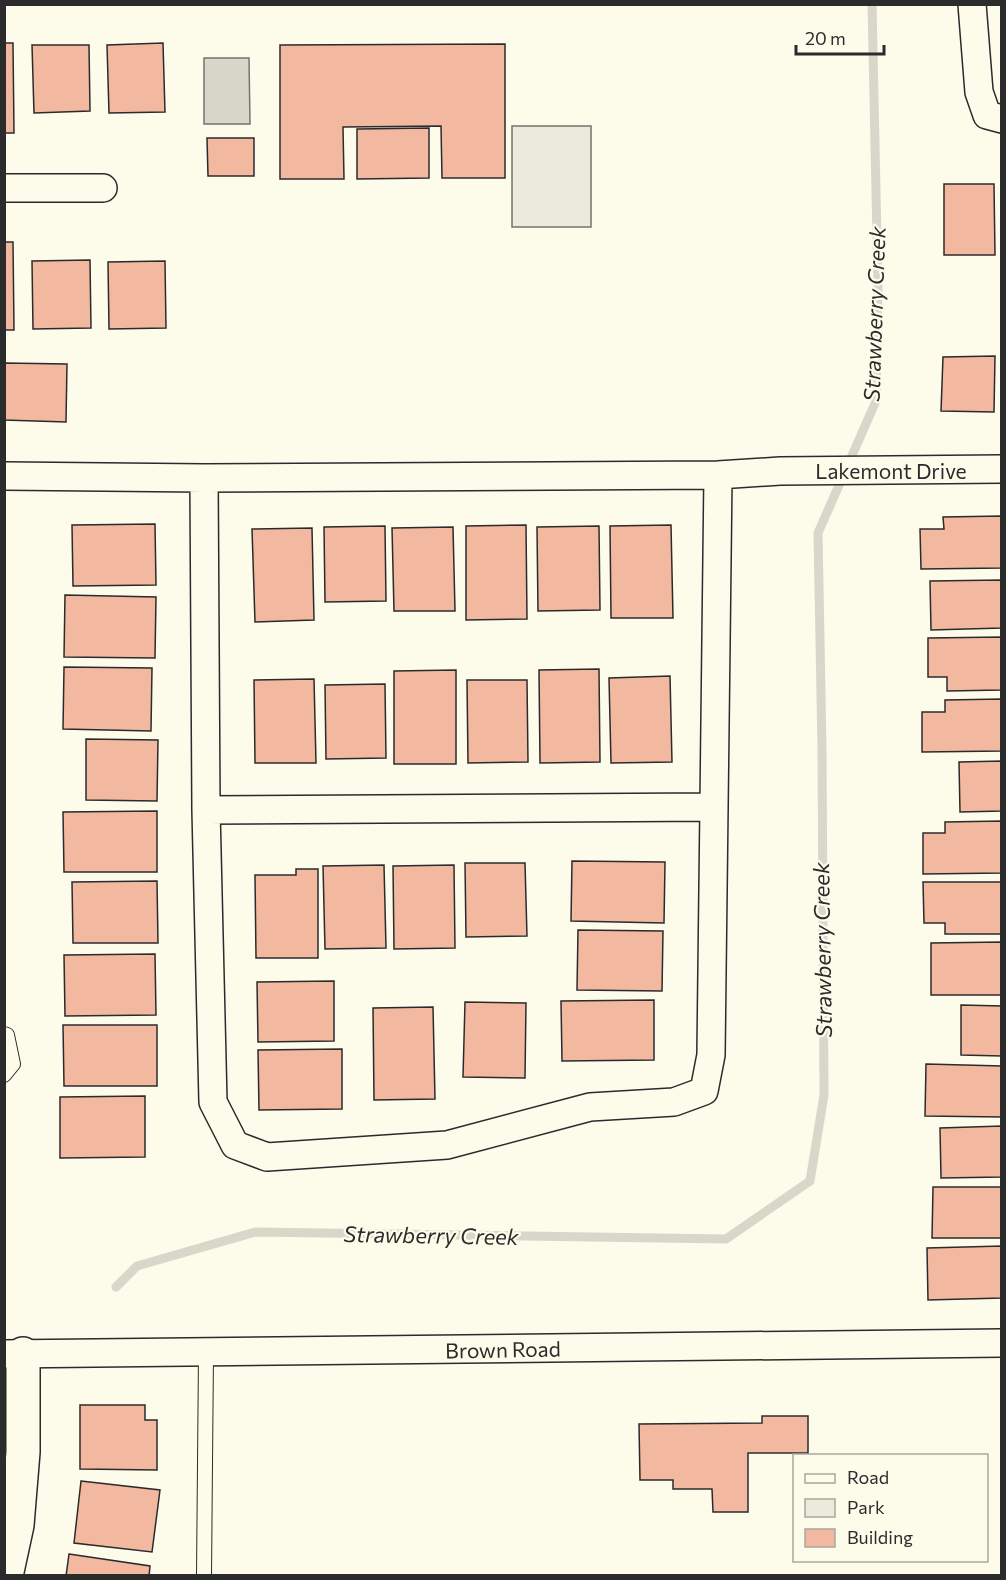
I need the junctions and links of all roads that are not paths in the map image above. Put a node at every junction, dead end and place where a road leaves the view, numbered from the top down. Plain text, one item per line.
1 (972, 4) edge
2 (1002, 119) edge
3 (4, 188) edge
4 (103, 188) dead end
5 (1002, 469) edge
6 (718, 475) junction
7 (4, 476) edge
8 (204, 478) junction
9 (714, 807) junction
10 (206, 810) junction
11 (4, 1034) edge
12 (4, 1075) edge
13 (1002, 1343) edge
14 (206, 1353) junction
15 (14, 1354) edge
16 (6, 1575) edge
17 (204, 1575) edge

1 - 2 street
3 - 4 street
5 - 6 street, Lakemont Drive
6 - 8 street, Lakemont Drive
6 - 9 street
7 - 8 street, Lakemont Drive
8 - 10 street
9 - 10 street
9 - 10 street
11 - 12 lane
13 - 14 street, Brown Road
14 - 15 street, Brown Road
14 - 17 lane
15 - 16 street

